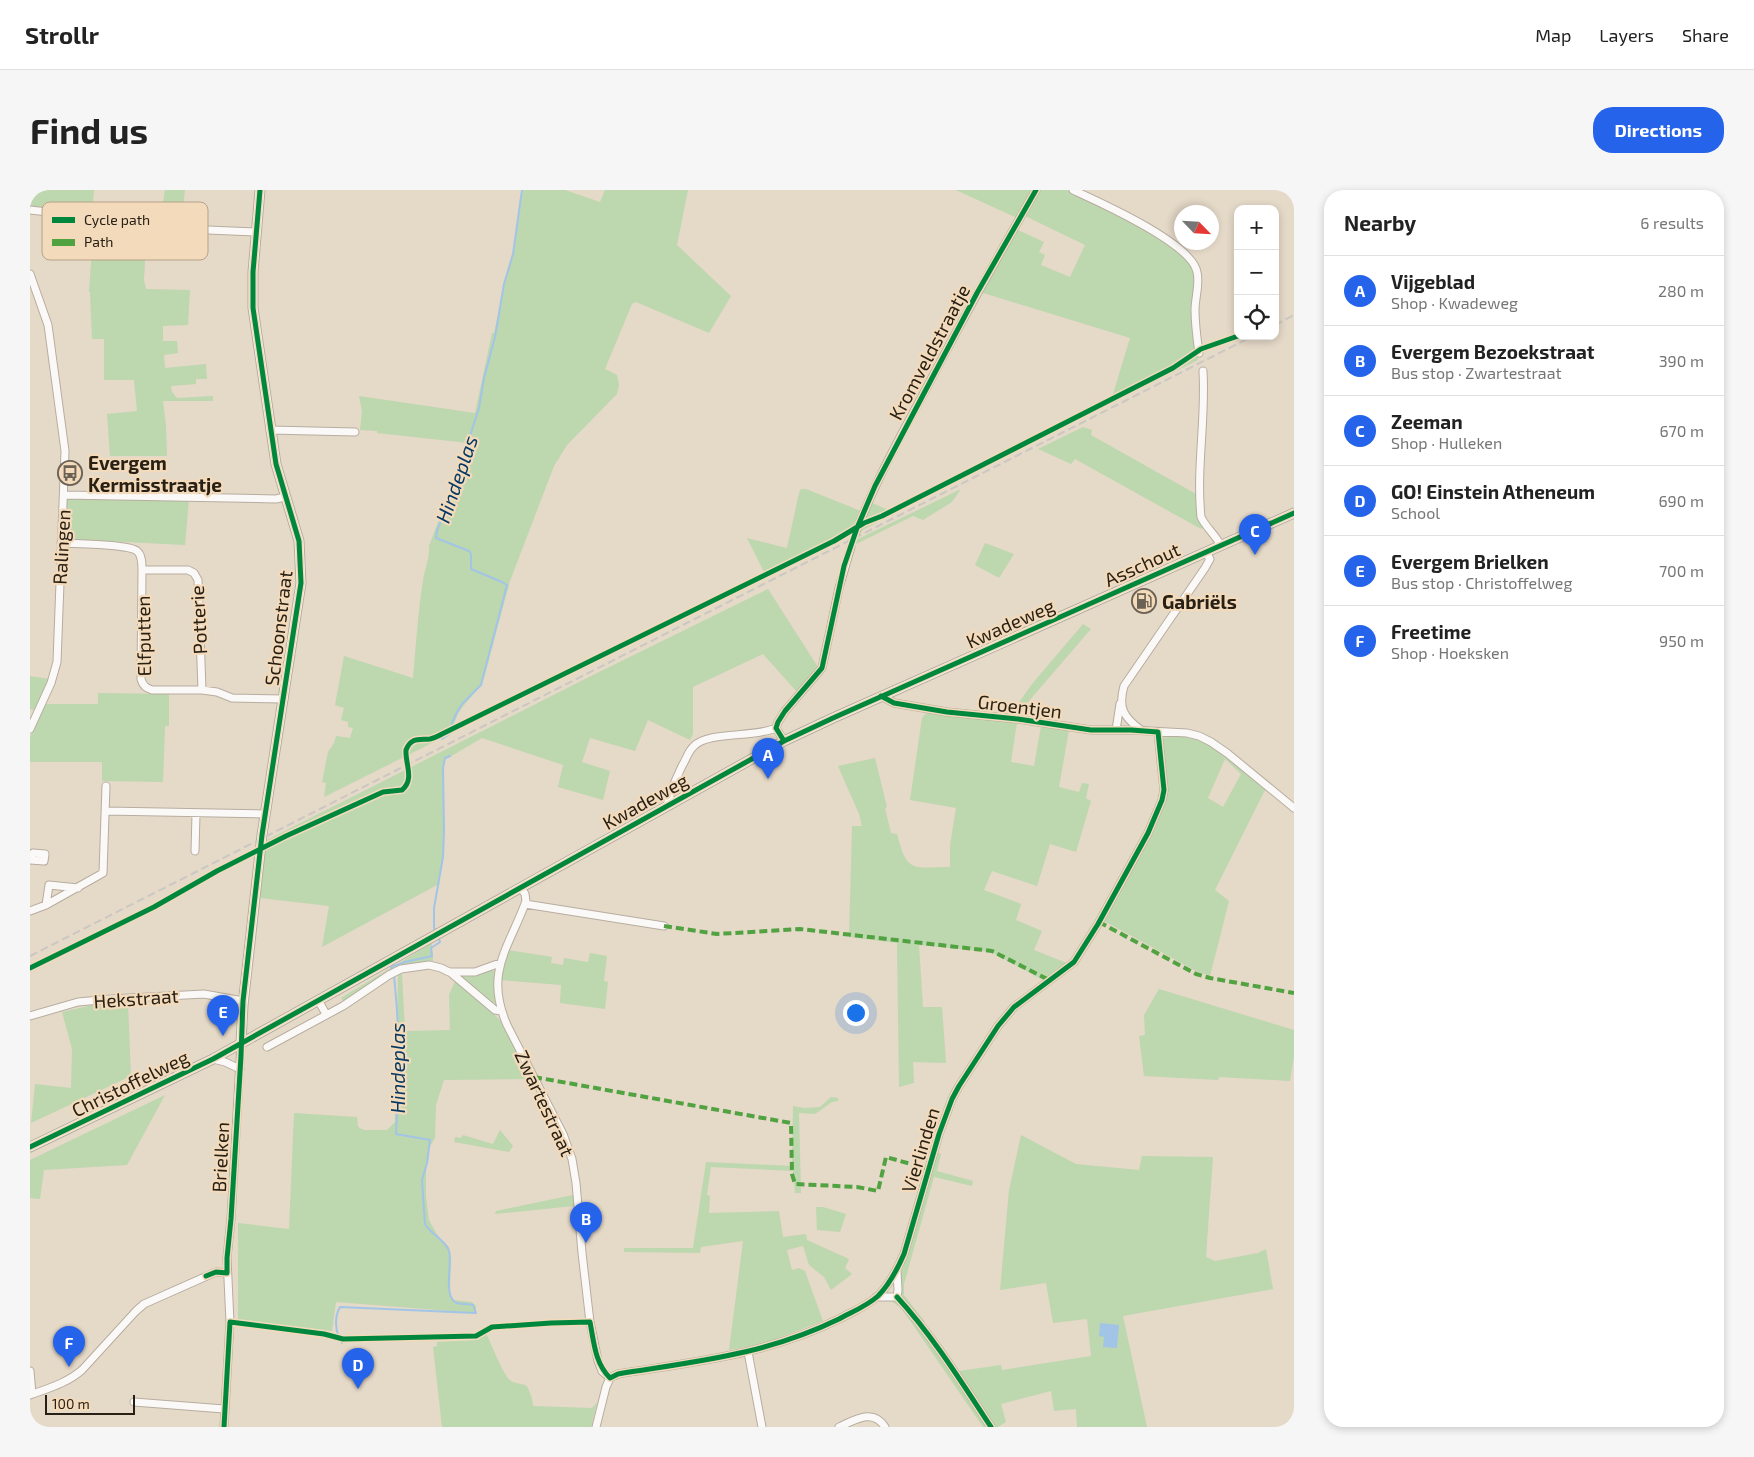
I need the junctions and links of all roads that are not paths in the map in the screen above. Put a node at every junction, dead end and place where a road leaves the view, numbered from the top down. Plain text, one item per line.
1 (260, 190) edge
2 (1036, 190) edge
3 (1073, 190) edge
4 (208, 230) edge
5 (255, 232) junction
6 (30, 274) edge
7 (1200, 353) dead end
8 (1203, 371) dead end
9 (270, 430) junction
10 (354, 432) dead end
11 (64, 495) junction
12 (285, 497) junction
13 (1294, 513) edge
14 (856, 532) dead end
15 (61, 543) junction
16 (1221, 546) junction
17 (850, 547) dead end
18 (1206, 553) junction
19 (142, 570) junction
20 (1076, 610) joint
21 (202, 690) junction
22 (881, 696) junction
23 (284, 699) junction
24 (1121, 699) junction
25 (776, 728) junction
26 (30, 729) edge
27 (1116, 730) junction
28 (1141, 730) junction
29 (1158, 732) junction
30 (784, 741) junction
31 (106, 786) dead end
32 (667, 806) junction
33 (1294, 808) edge
34 (106, 811) junction
35 (196, 814) junction
36 (265, 814) junction
37 (195, 851) dead end
38 (78, 888) junction
39 (521, 888) junction
40 (524, 904) junction
41 (46, 905) junction
42 (30, 911) edge
43 (664, 926) dead end
44 (500, 963) junction
45 (449, 972) junction
46 (318, 1000) junction
47 (243, 1001) junction
48 (501, 1011) junction
49 (326, 1014) junction
50 (30, 1016) edge
51 (242, 1043) junction
52 (268, 1047) dead end
53 (213, 1059) junction
54 (240, 1069) junction
55 (30, 1148) edge
56 (897, 1271) junction
57 (227, 1272) junction
58 (897, 1296) junction
59 (876, 1297) junction
60 (748, 1352) junction
61 (30, 1372) edge
62 (610, 1378) junction
63 (31, 1394) edge
64 (134, 1402) dead end
65 (224, 1408) junction
66 (224, 1427) edge
67 (596, 1427) edge
68 (762, 1427) edge
69 (839, 1427) edge
70 (885, 1427) edge
71 (991, 1427) edge

1 - 5 main road, Schoonstraat
2 - 14 street, Kromveldstraatje
3 - 7 street
4 - 5 street
5 - 9 main road, Schoonstraat
6 - 11 street, Ralingen
8 - 16 street
9 - 10 street
9 - 12 main road, Schoonstraat
11 - 12 street
11 - 15 street, Ralingen
12 - 23 main road, Schoonstraat
13 - 16 main road, Asschout
15 - 19 street, Elfputten
15 - 26 street, Ralingen
16 - 18 main road, Asschout
17 - 25 street
18 - 20 main road, Asschout
18 - 24 street
19 - 21 street, Potterie
19 - 21 street, Elfputten
20 - 22 main road, Kwadeweg
21 - 23 street, Elfputten
22 - 27 street, Groentjen
22 - 30 main road, Kwadeweg
23 - 36 main road, Schoonstraat
24 - 27 street
24 - 28 street
25 - 30 street
25 - 32 street, Kwadeweg
27 - 28 street, Groentjen
28 - 29 street, Groentjen
29 - 33 street, Groentjen
29 - 56 street, Vierlinden
30 - 32 main road, Kwadeweg
31 - 34 street
32 - 39 main road, Kwadeweg
34 - 35 street
34 - 38 street
35 - 36 street
35 - 37 street
36 - 47 main road, Schoonstraat
38 - 41 street
38 - 41 street
39 - 40 street
39 - 46 main road, Kwadeweg
40 - 43 street
40 - 44 street
41 - 42 street
44 - 45 street
44 - 48 street
45 - 48 street
45 - 49 street
46 - 49 street
46 - 51 main road, Kwadeweg
47 - 50 street, Hekstraat
47 - 51 main road, Schoonstraat
48 - 62 street, Zwartestraat
49 - 52 street
51 - 53 main road, Christoffelweg
51 - 54 street, Brielken
53 - 54 street
53 - 55 main road, Christoffelweg
54 - 57 street, Brielken
56 - 58 street
56 - 59 street, Vierlinden
57 - 63 street
57 - 65 street, Brielken
58 - 59 street
58 - 71 street
59 - 60 street, Vierlinden
60 - 62 street, Vierlinden
60 - 68 street
61 - 63 street
62 - 67 street
64 - 65 street
65 - 66 street, Brielken
69 - 70 street

